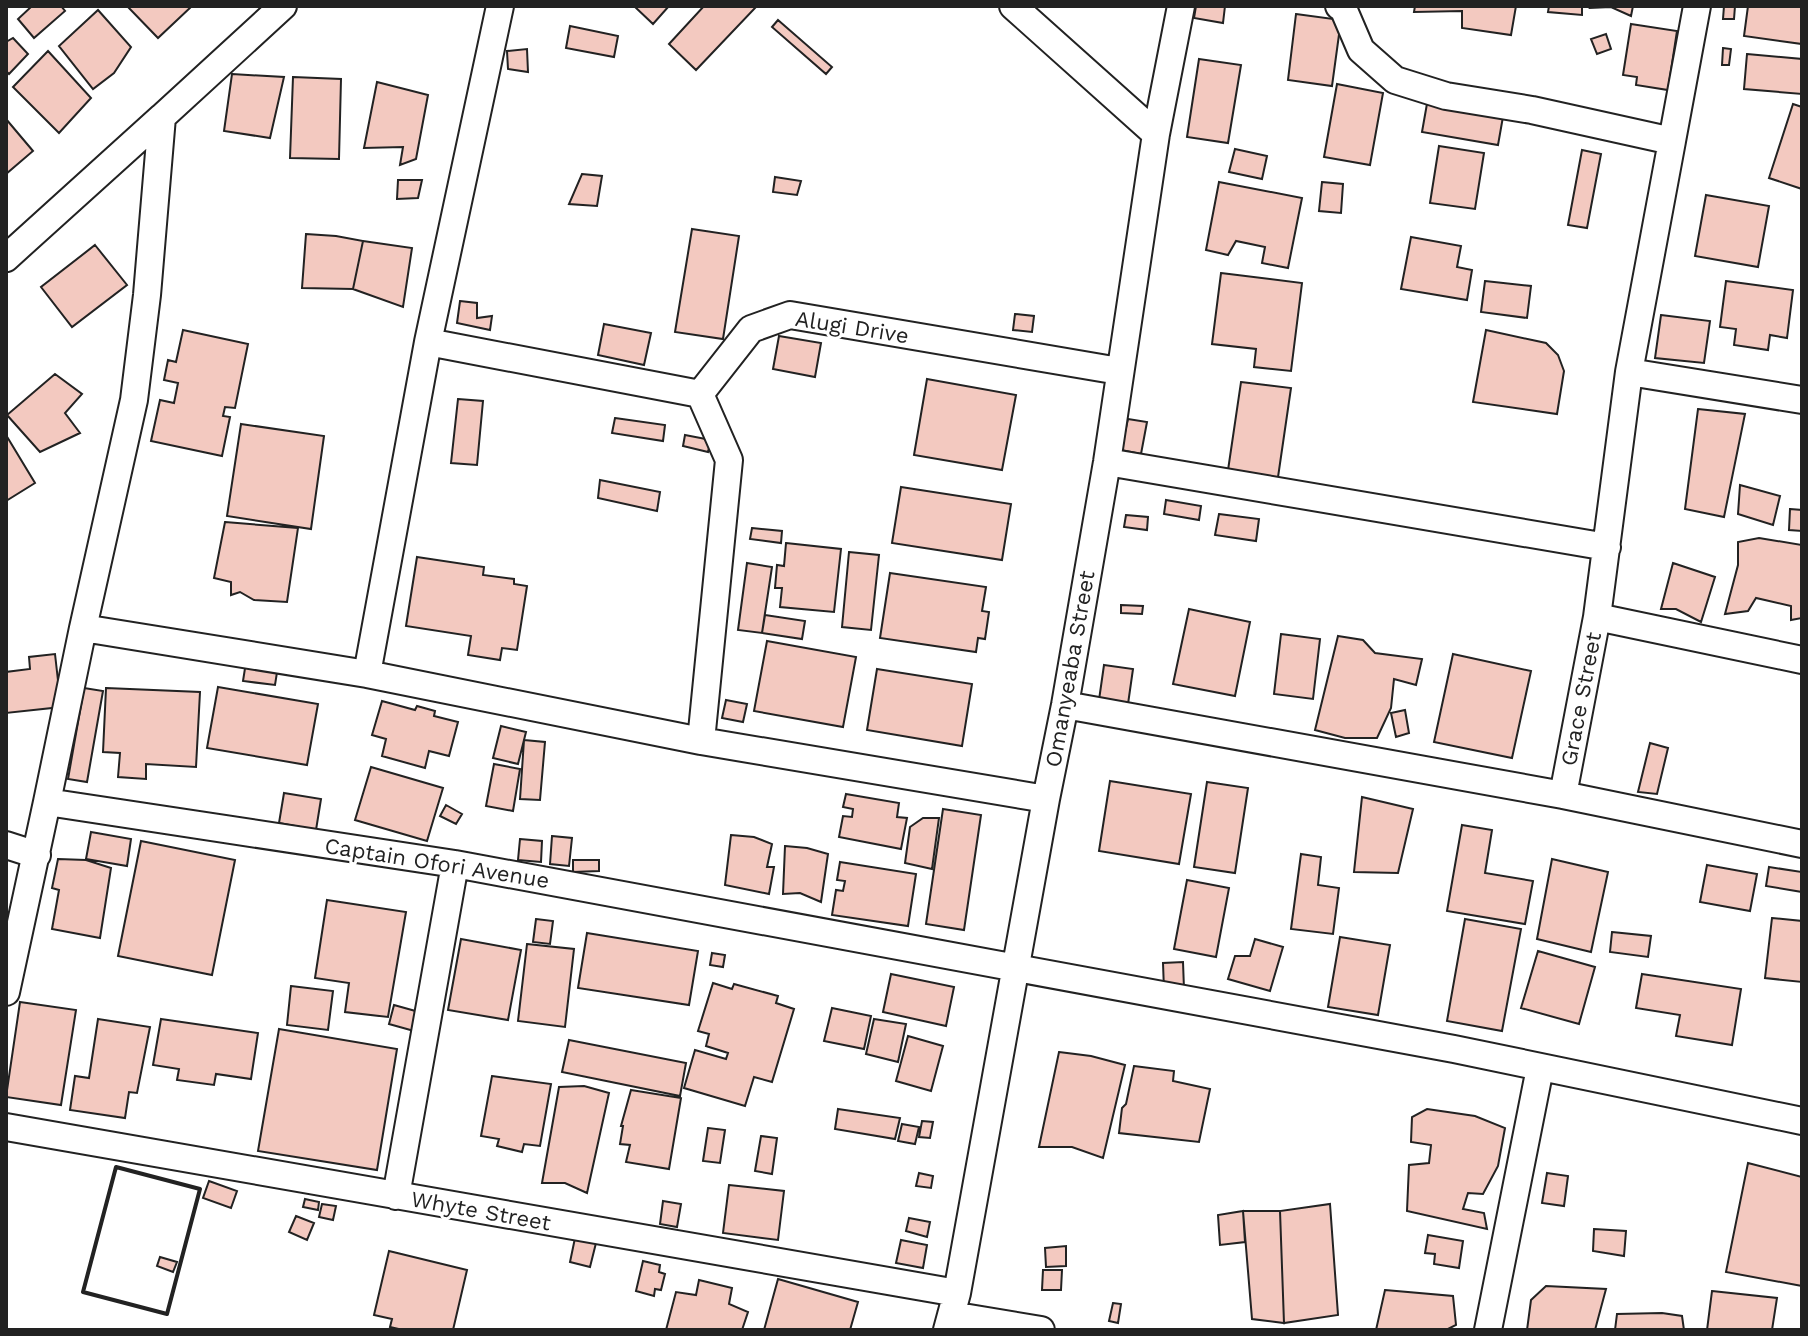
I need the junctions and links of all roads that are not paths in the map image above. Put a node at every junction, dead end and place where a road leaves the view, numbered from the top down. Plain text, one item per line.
1 (283, 6) edge
2 (500, 6) edge
3 (1013, 6) edge
4 (1181, 6) edge
5 (1697, 6) edge
6 (1342, 7) edge
7 (162, 117) junction
8 (1156, 134) junction
9 (1672, 141) junction
10 (6, 258) edge
11 (428, 342) junction
12 (1119, 371) junction
13 (1629, 372) junction
14 (700, 394) junction
15 (1802, 400) edge
16 (1107, 462) junction
17 (1607, 547) junction
18 (1597, 617) junction
19 (83, 628) junction
20 (1802, 660) edge
21 (367, 674) junction
22 (1065, 705) junction
23 (701, 741) junction
24 (1563, 795) junction
25 (1046, 799) junction
26 (47, 802) junction
27 (1802, 844) edge
28 (6, 845) edge
29 (37, 855) junction
30 (455, 864) junction
31 (1017, 968) junction
32 (6, 992) edge
33 (1540, 1068) junction
34 (1802, 1121) edge
35 (6, 1127) edge
36 (396, 1196) junction
37 (952, 1312) edge
38 (1041, 1330) edge
39 (1488, 1330) edge

1 - 7 street
2 - 11 street
3 - 8 street
4 - 8 street, Omanyeaba Street
5 - 9 street, Grace Street
6 - 9 street
7 - 10 street
7 - 19 street
8 - 12 street, Omanyeaba Street
9 - 13 street, Grace Street
11 - 14 street
11 - 21 street
12 - 14 street, Alugi Drive
12 - 16 street, Omanyeaba Street
13 - 15 street
13 - 17 street, Grace Street
14 - 23 street
16 - 17 street
16 - 22 street, Omanyeaba Street
17 - 18 street, Grace Street
18 - 20 street
18 - 24 street, Grace Street
19 - 21 street
19 - 26 street
21 - 23 street
22 - 24 street, Grace Street
22 - 25 street, Omanyeaba Street
23 - 25 street
24 - 27 street
25 - 31 street, Omanyeaba Street
26 - 29 street
26 - 30 street, Captain Ofori Avenue
28 - 29 street
29 - 32 street
30 - 31 street, Captain Ofori Avenue
30 - 36 street
31 - 33 street, Captain Ofori Avenue
31 - 37 street, Omanyeaba Street
33 - 34 street, Captain Ofori Avenue
33 - 39 street
35 - 36 street, Whyte Street
36 - 37 street, Whyte Street
37 - 38 street, Whyte Street

